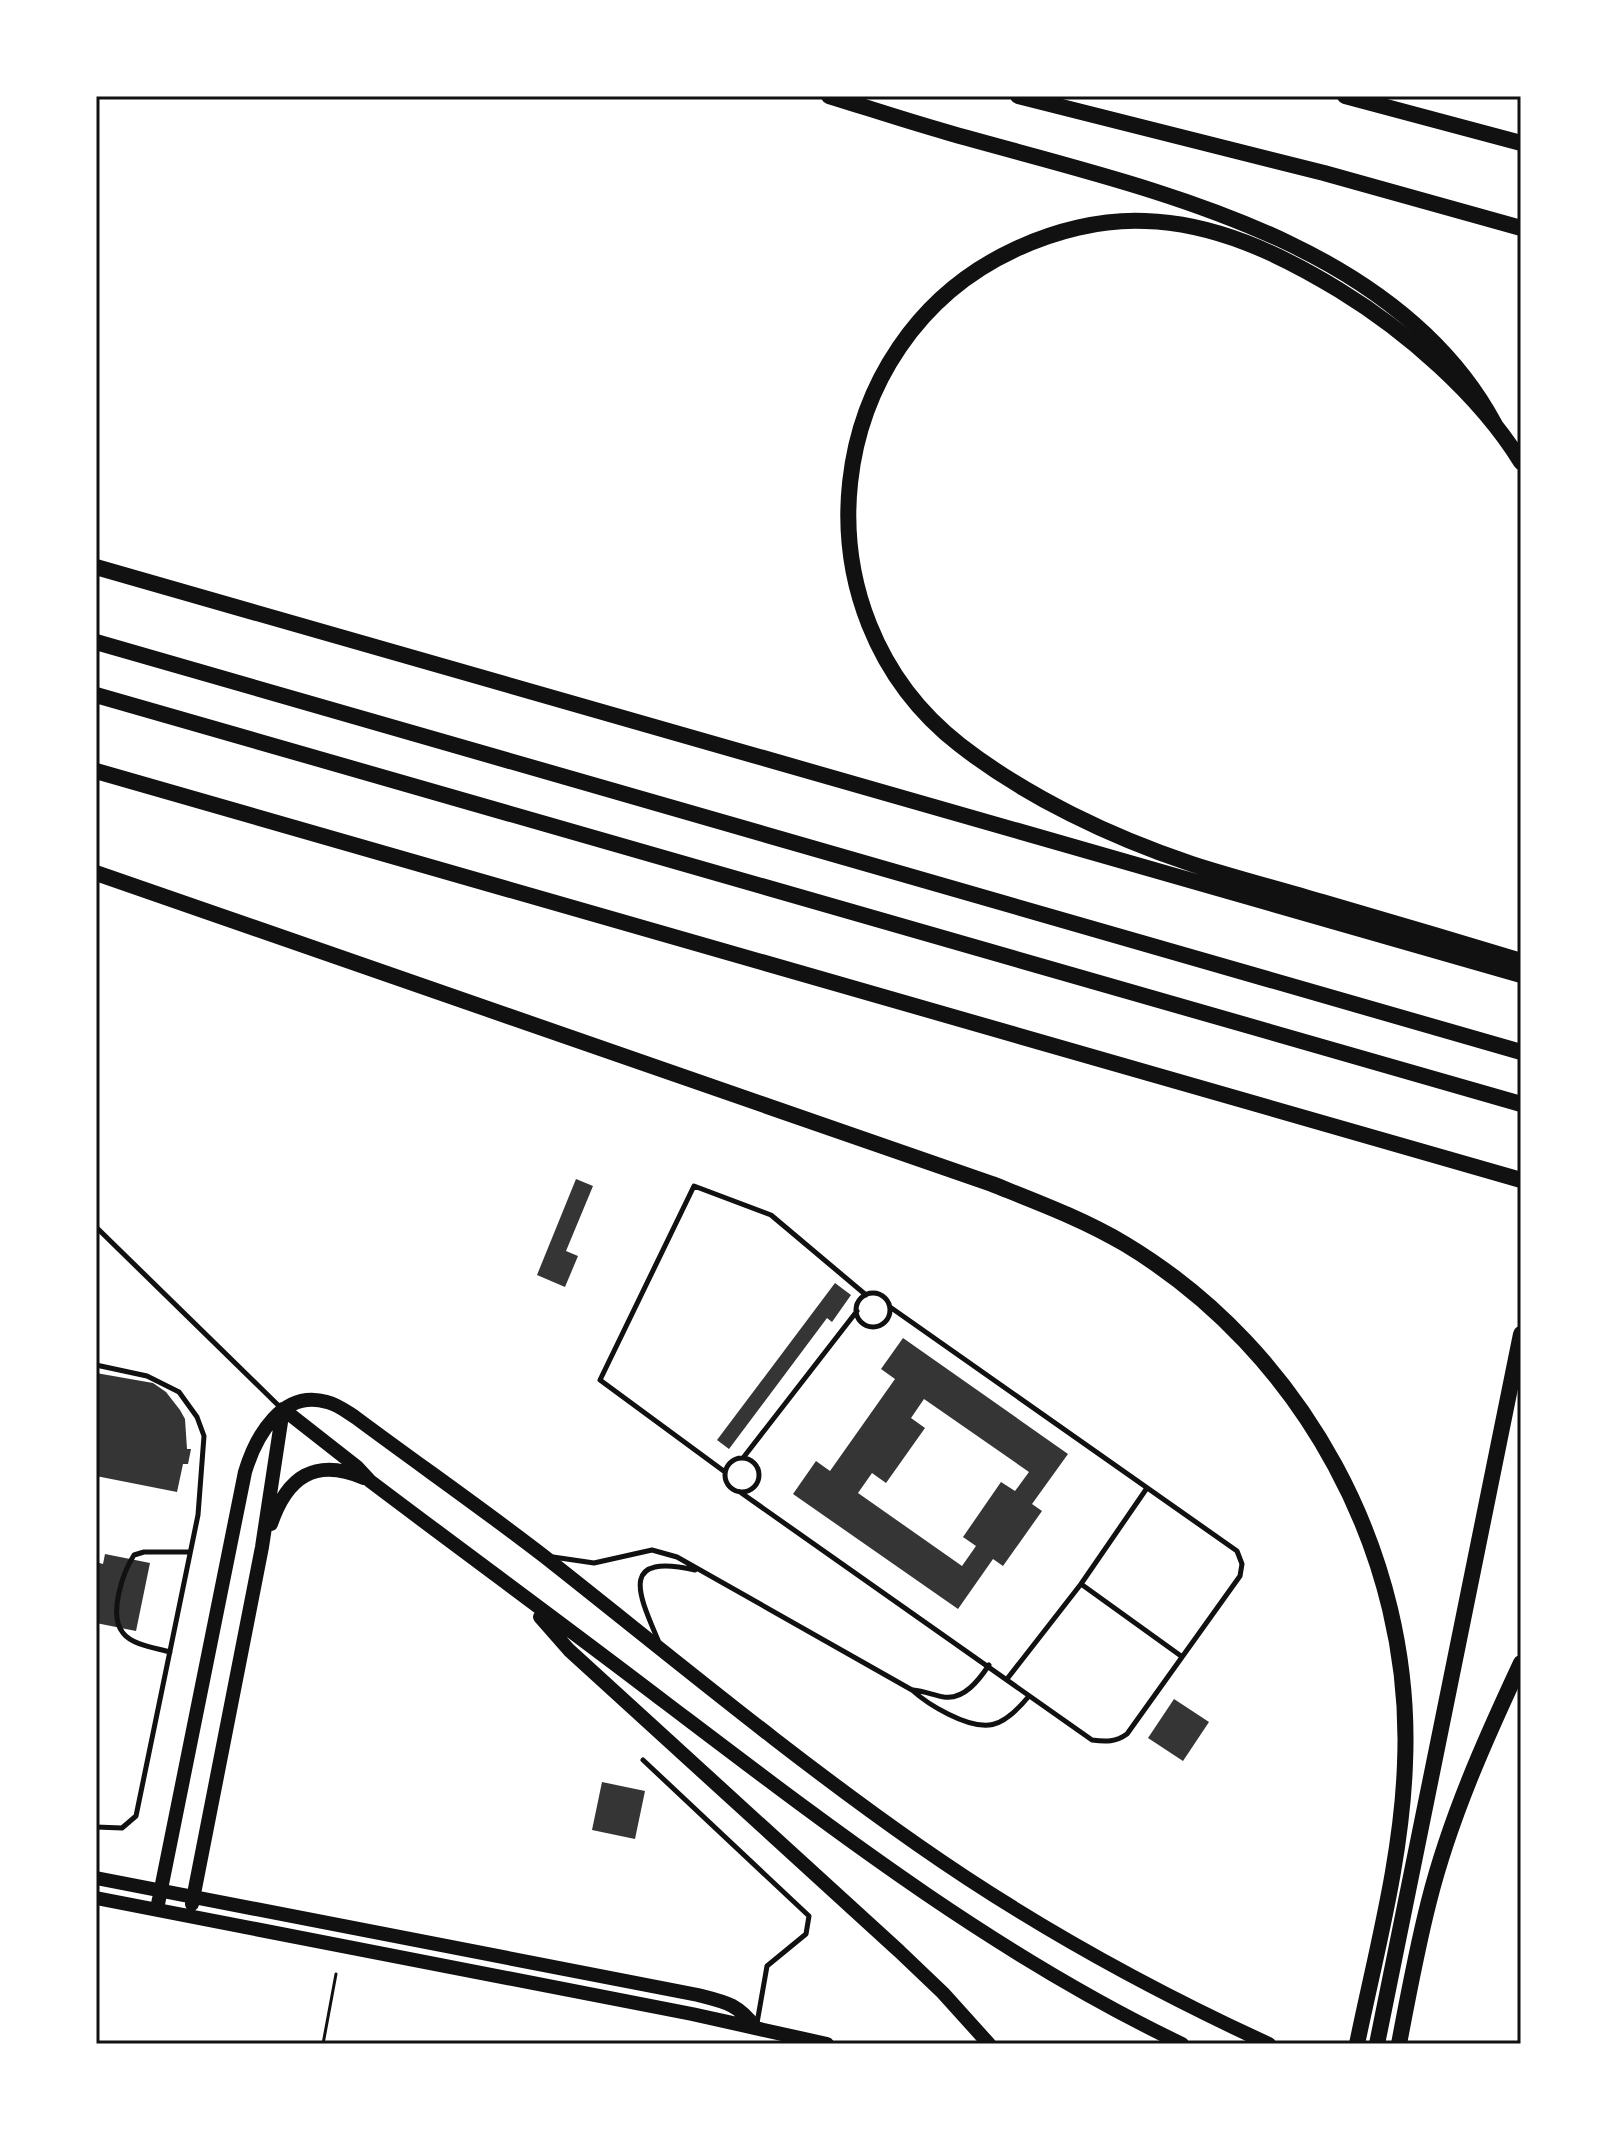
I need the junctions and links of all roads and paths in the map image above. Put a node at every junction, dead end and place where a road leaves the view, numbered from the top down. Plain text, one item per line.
1 (829, 96) edge
2 (1018, 96) edge
3 (1345, 96) edge
4 (1521, 143) edge
5 (1521, 228) edge
6 (1494, 423) junction
7 (1521, 462) edge
8 (96, 567) edge
9 (96, 642) edge
10 (96, 695) edge
11 (96, 771) edge
12 (96, 873) edge
13 (1521, 961) edge
14 (1521, 975) edge
15 (1521, 1052) edge
16 (1521, 1104) edge
17 (1521, 1180) edge
18 (96, 1227) edge
19 (866, 1295) junction
20 (890, 1307) junction
21 (857, 1311) junction
22 (1521, 1334) edge
23 (96, 1365) edge
24 (283, 1409) junction
25 (743, 1458) junction
26 (725, 1472) junction
27 (370, 1481) junction
28 (1147, 1488) junction
29 (740, 1492) junction
30 (262, 1547) junction
31 (190, 1552) junction
32 (541, 1554) junction
33 (698, 1571) junction
34 (1081, 1584) junction
35 (518, 1593) junction
36 (661, 1649) junction
37 (170, 1652) junction
38 (1181, 1656) junction
39 (1521, 1663) edge
40 (989, 1665) junction
41 (1007, 1679) junction
42 (912, 1690) junction
43 (1029, 1696) junction
44 (643, 1760) dead end
45 (96, 1827) edge
46 (96, 1878) edge
47 (161, 1890) junction
48 (194, 1896) junction
49 (96, 1898) edge
50 (157, 1909) junction
51 (190, 1916) junction
52 (336, 1974) dead end
53 (756, 2028) junction
54 (323, 2044) edge
55 (827, 2044) edge
56 (989, 2044) edge
57 (1182, 2044) edge
58 (1269, 2044) edge
59 (1357, 2044) edge
60 (1377, 2044) edge
61 (1399, 2044) edge

1 - 6 highway
2 - 5 highway
3 - 4 highway
6 - 7 highway
6 - 13 highway
8 - 14 highway
9 - 15 highway
10 - 16 highway
11 - 17 highway
12 - 59 highway
18 - 24 lane
19 - 20 lane
19 - 21 lane
19 - 26 lane
20 - 21 lane
20 - 28 lane
21 - 25 lane
22 - 60 highway
23 - 31 lane
24 - 27 main road
24 - 30 main road
24 - 32 main road
24 - 47 main road
25 - 26 lane
25 - 29 lane
26 - 29 lane
27 - 30 main road
27 - 35 main road
28 - 34 lane
28 - 38 lane
29 - 40 lane
30 - 48 main road
31 - 37 lane
31 - 37 lane
32 - 33 lane
32 - 36 main road
33 - 36 lane
33 - 42 lane
34 - 38 lane
34 - 41 lane
35 - 56 main road
35 - 57 main road
36 - 58 main road
37 - 45 lane
38 - 43 lane
39 - 61 highway
40 - 41 lane
40 - 42 lane
41 - 43 lane
42 - 43 lane
44 - 53 lane
46 - 47 main road
47 - 48 main road
47 - 50 main road
48 - 51 main road
48 - 53 main road
49 - 50 main road
50 - 51 main road
51 - 53 main road
52 - 54 path
53 - 55 main road

